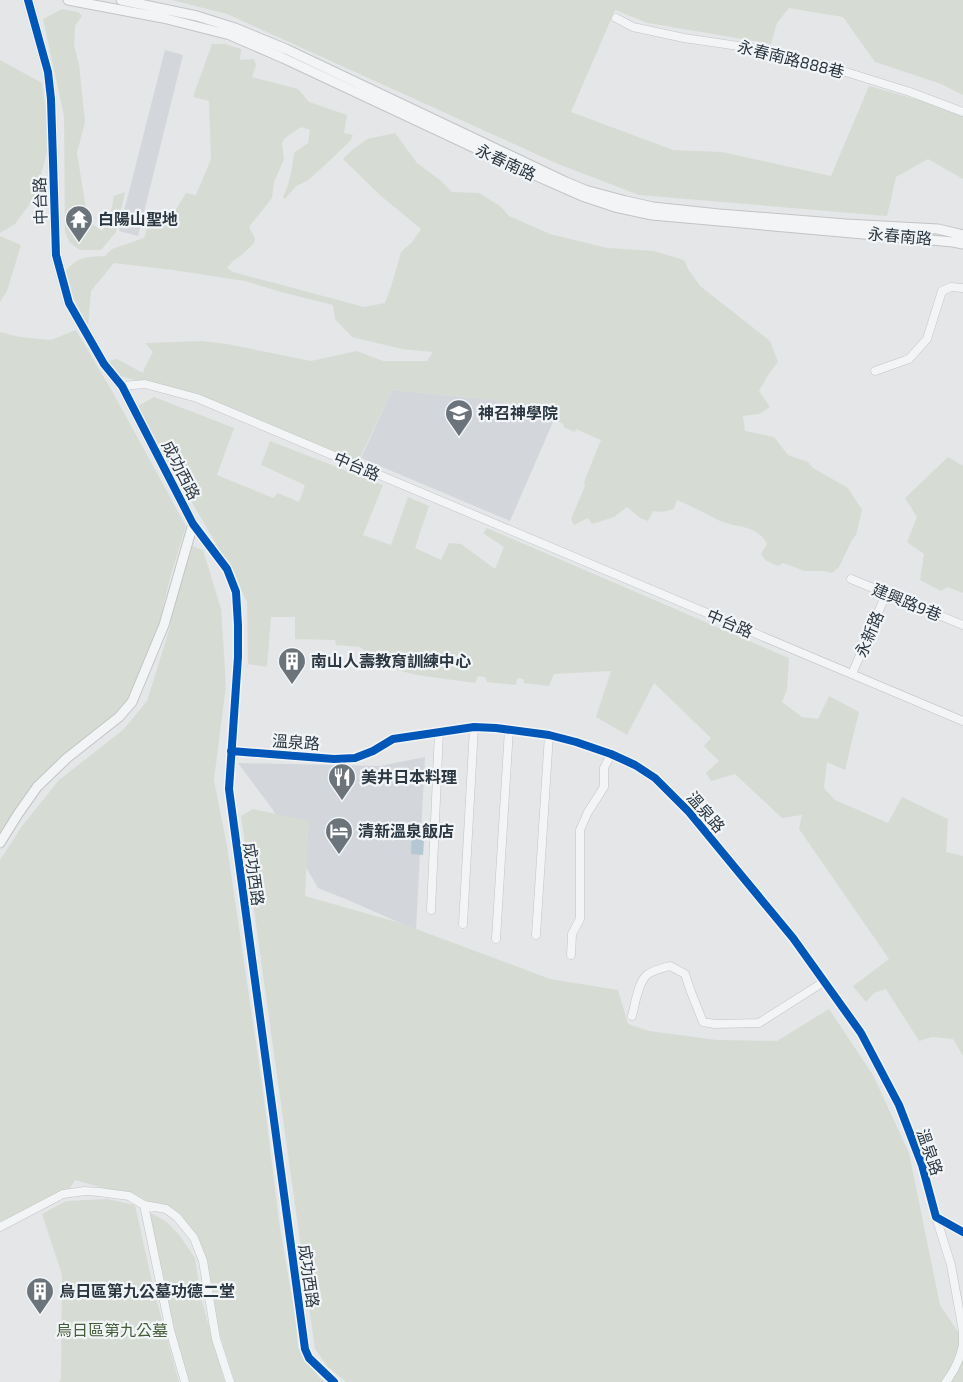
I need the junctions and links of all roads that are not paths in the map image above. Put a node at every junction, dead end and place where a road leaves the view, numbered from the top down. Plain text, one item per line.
1 (28, 0) edge
2 (68, 0) edge
3 (120, 0) edge
4 (616, 18) dead end
5 (284, 53) junction
6 (963, 112) edge
7 (584, 193) junction
8 (652, 211) junction
9 (963, 235) edge
10 (963, 244) edge
11 (963, 288) edge
12 (875, 371) dead end
13 (122, 386) junction
14 (193, 524) junction
15 (851, 579) dead end
16 (886, 594) junction
17 (963, 625) edge
18 (852, 674) junction
19 (963, 721) edge
20 (474, 728) junction
21 (509, 729) junction
22 (439, 732) junction
23 (548, 735) junction
24 (231, 751) junction
25 (611, 754) junction
26 (0, 842) edge
27 (431, 910) dead end
28 (463, 924) dead end
29 (536, 935) dead end
30 (496, 939) dead end
31 (571, 955) dead end
32 (825, 982) junction
33 (632, 1016) dead end
34 (144, 1205) junction
35 (936, 1217) junction
36 (0, 1227) edge
37 (963, 1232) edge
38 (963, 1345) edge
39 (185, 1382) edge
40 (230, 1382) edge
41 (334, 1382) edge
42 (946, 1382) edge

1 - 13 street, 中台路
2 - 5 street, 永春南路
3 - 5 street, 永春南路
4 - 6 street, 永春南路888巷
5 - 7 street, 永春南路
5 - 7 street, 永春南路
7 - 8 street, 永春南路
8 - 9 street, 永春南路
8 - 10 street, 永春南路
11 - 12 street
13 - 14 street, 成功西路
13 - 18 street, 中台路
14 - 24 street, 成功西路
14 - 26 street, 成功西路
15 - 16 street, 建興路9巷
16 - 17 street, 建興路9巷
16 - 18 street, 永新路
18 - 19 street, 中台路
20 - 21 street, 溫泉路
20 - 22 street, 溫泉路
20 - 28 street
21 - 23 street, 溫泉路
21 - 30 street
22 - 24 street, 溫泉路
22 - 27 street
23 - 25 street, 溫泉路
23 - 29 street
24 - 41 street, 成功西路
25 - 31 street
25 - 32 street, 溫泉路
32 - 33 street
32 - 35 street, 溫泉路
34 - 36 street
34 - 39 street
34 - 40 street
35 - 37 street
35 - 38 street, 溫泉路
38 - 42 street

